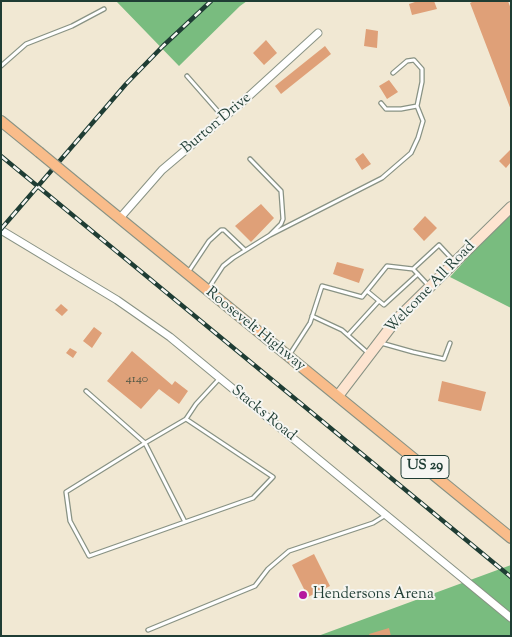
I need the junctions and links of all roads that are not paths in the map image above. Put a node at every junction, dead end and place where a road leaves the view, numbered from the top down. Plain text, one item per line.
1 (104, 9) dead end
2 (318, 33) dead end
3 (1, 66) edge
4 (394, 73) dead end
5 (187, 76) dead end
6 (381, 103) dead end
7 (417, 106) junction
8 (224, 118) junction
9 (1, 121) edge
10 (250, 159) dead end
11 (511, 207) edge
12 (120, 218) junction
13 (1, 230) edge
14 (270, 235) junction
15 (245, 250) junction
16 (455, 262) junction
17 (413, 269) junction
18 (187, 274) junction
19 (418, 274) junction
20 (430, 287) junction
21 (207, 291) junction
22 (367, 291) junction
23 (379, 301) junction
24 (312, 316) junction
25 (348, 335) junction
26 (379, 342) junction
27 (450, 343) dead end
28 (370, 355) junction
29 (288, 357) junction
30 (220, 378) junction
31 (86, 391) dead end
32 (338, 396) junction
33 (186, 419) junction
34 (145, 443) junction
35 (387, 514) junction
36 (185, 522) junction
37 (511, 538) edge
38 (511, 618) edge
39 (148, 630) dead end

1 - 3 lane
2 - 8 street, Burton Drive
4 - 7 lane
5 - 8 lane
6 - 7 lane
7 - 14 lane
8 - 12 street, Burton Drive
9 - 12 main road, Roosevelt Highway / US 29, bridge
10 - 14 lane
11 - 16 street, Welcome All Road
12 - 18 main road, Roosevelt Highway / US 29
13 - 30 street, Stacks Road
14 - 15 lane
15 - 18 lane
15 - 21 lane
16 - 17 lane
16 - 20 street, Welcome All Road
17 - 19 lane
17 - 22 lane
18 - 21 main road, Roosevelt Highway / US 29
19 - 20 lane
19 - 23 lane
20 - 26 street, Welcome All Road
21 - 29 main road, Roosevelt Highway / US 29
22 - 23 lane
22 - 24 lane
23 - 25 lane
24 - 25 lane
24 - 29 lane
25 - 28 lane
26 - 27 lane
26 - 28 street, Welcome All Road
28 - 32 street, Welcome All Road
29 - 32 main road, Roosevelt Highway / US 29
30 - 33 lane
30 - 35 street, Stacks Road
31 - 34 lane
32 - 37 main road, Roosevelt Highway / US 29
33 - 34 lane
33 - 36 lane
34 - 36 lane
34 - 36 lane
35 - 38 street, Stacks Road
35 - 39 lane

